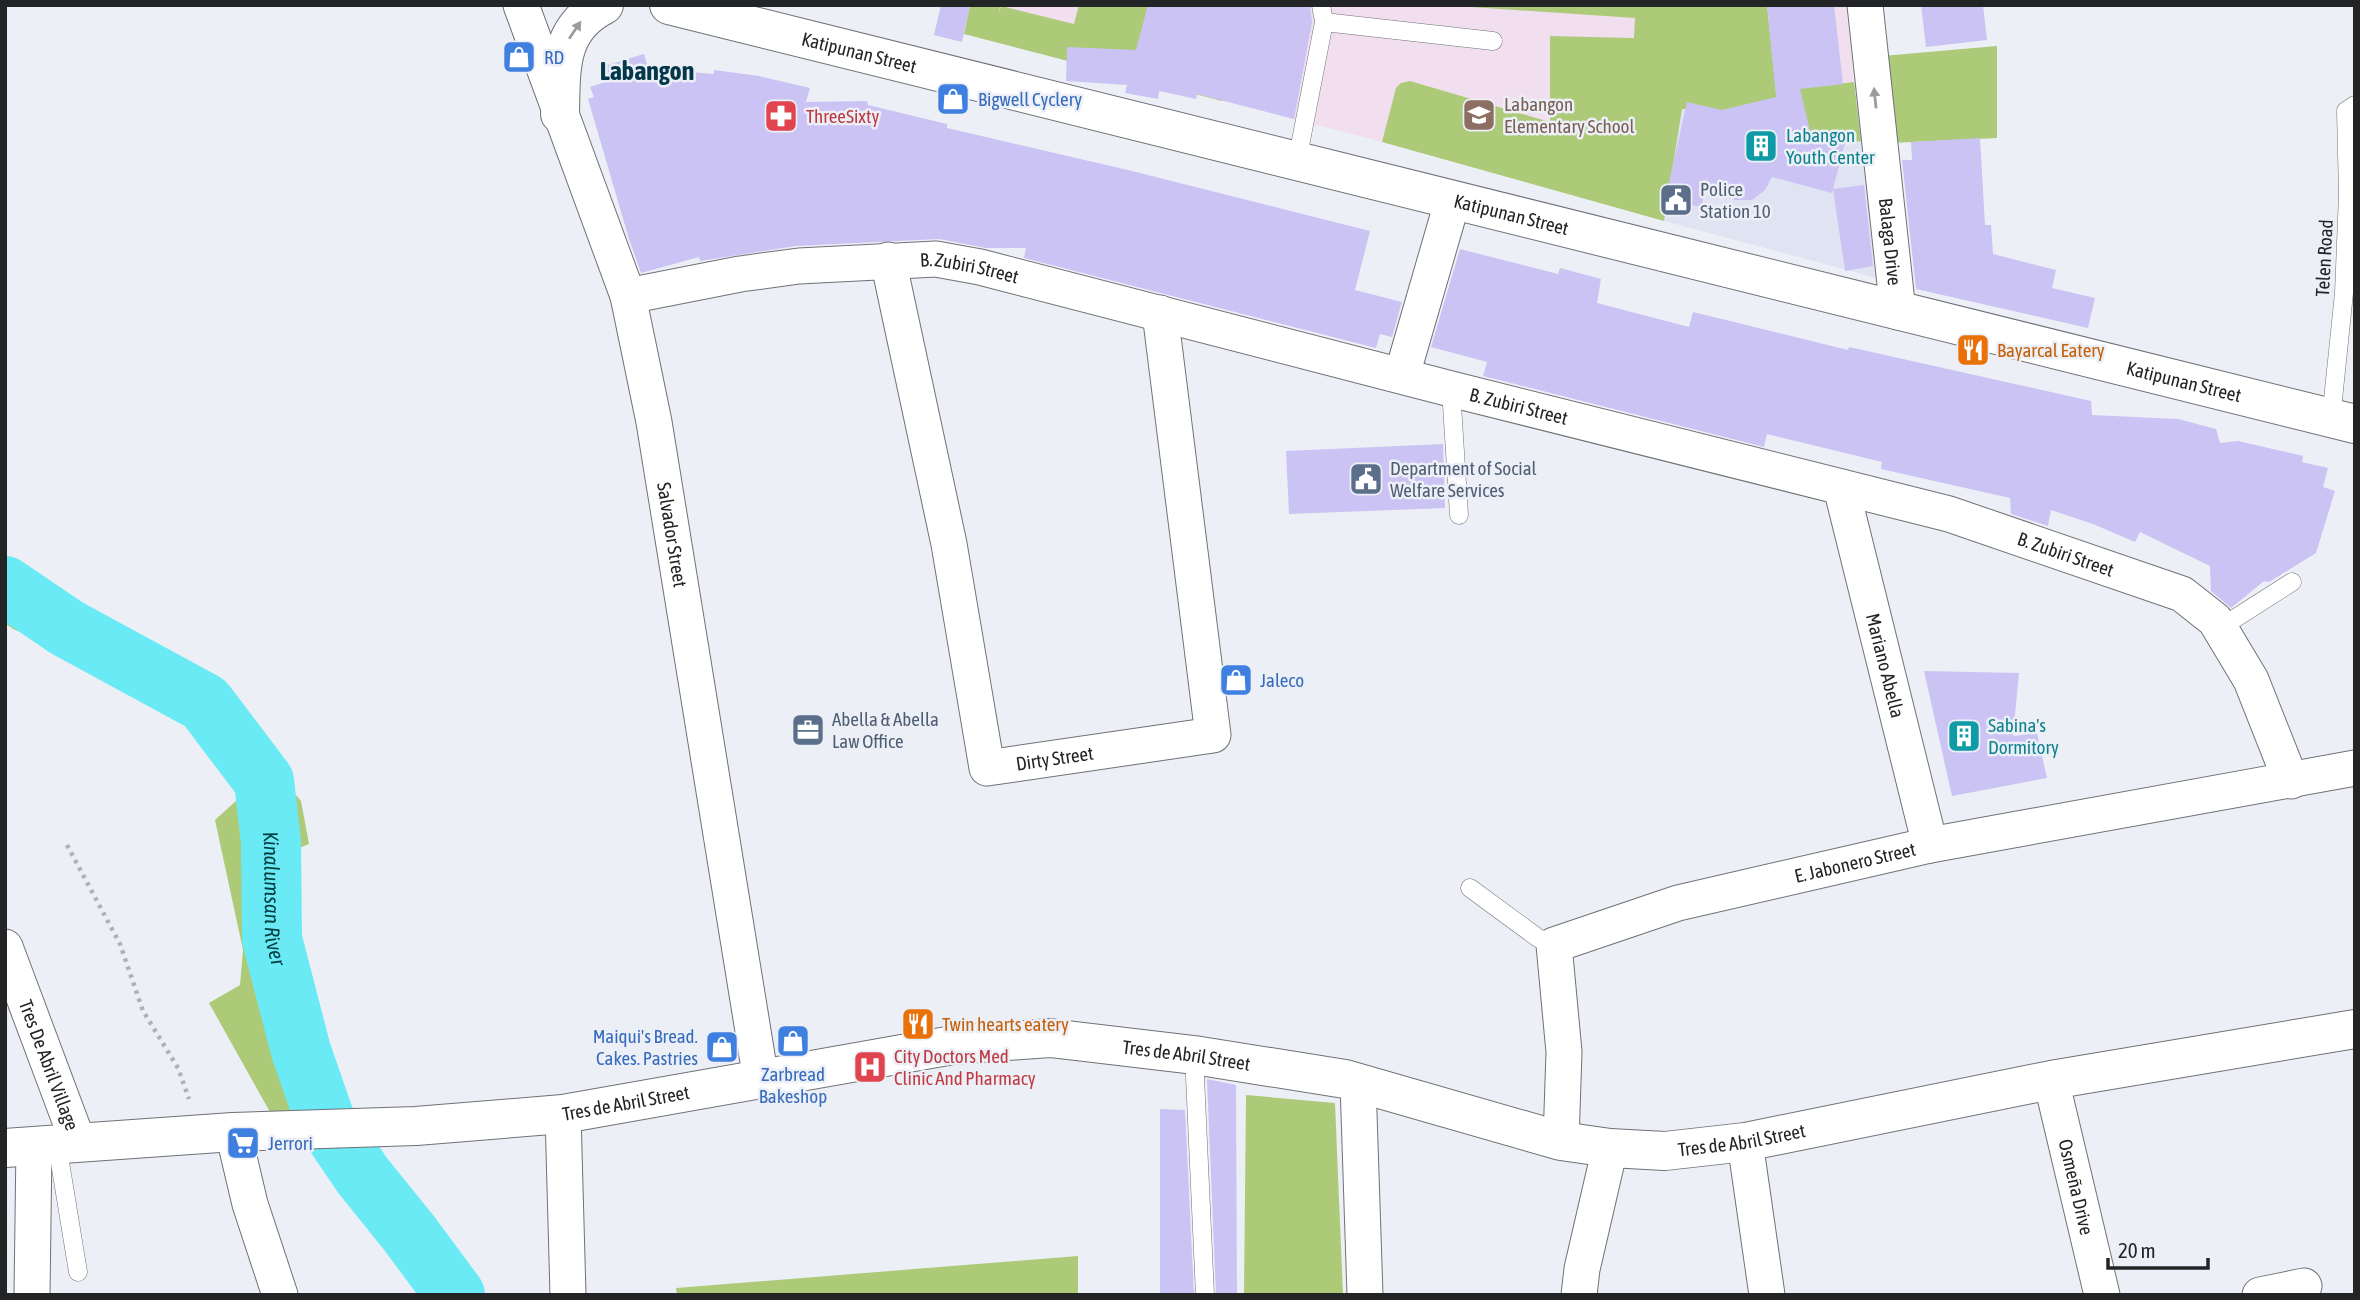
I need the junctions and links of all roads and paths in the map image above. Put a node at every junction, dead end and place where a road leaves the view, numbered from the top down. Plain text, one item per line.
1 (521, 5) edge
2 (604, 5) edge
3 (669, 5) edge
4 (1865, 5) edge
5 (1323, 13) edge
6 (1493, 41) dead end
7 (2355, 105) edge
8 (560, 114) junction
9 (1297, 161) junction
10 (1453, 199) junction
11 (888, 260) junction
12 (628, 296) junction
13 (1898, 312) junction
14 (1160, 313) junction
15 (1402, 375) junction
16 (1451, 389) junction
17 (2343, 422) edge
18 (1841, 487) junction
19 (1459, 515) dead end
20 (2292, 582) dead end
21 (2220, 628) junction
22 (2355, 768) edge
23 (2291, 781) junction
24 (67, 845) dead end
25 (1930, 845) junction
26 (1471, 888) dead end
27 (1554, 945) junction
28 (5, 947) edge
29 (2355, 1029) edge
30 (1194, 1055) junction
31 (761, 1080) junction
32 (2051, 1080) junction
33 (1358, 1083) junction
34 (563, 1114) junction
35 (217, 1134) junction
36 (1561, 1141) junction
37 (1745, 1142) junction
38 (44, 1145) edge
39 (1609, 1148) junction
40 (78, 1272) dead end
41 (2304, 1286) dead end
42 (32, 1295) edge
43 (280, 1295) edge
44 (568, 1295) edge
45 (1205, 1295) edge
46 (1365, 1295) edge
47 (1579, 1295) edge
48 (1767, 1295) edge
49 (2102, 1295) edge
50 (2260, 1295) edge

1 - 8 street, Salvador Street
8 -> 2 street
3 - 9 street, Katipunan Street
13 -> 4 street, Balaga Drive
5 - 6 lane
5 - 9 lane
7 - 17 lane, Telen Road
8 - 12 street, Salvador Street
9 - 10 street, Katipunan Street
10 - 13 street, Katipunan Street
10 - 15 street
11 - 12 street, B. Zubiri Street
11 - 14 street, B. Zubiri Street
11 - 14 street, Dirty Street
12 - 31 street, Salvador Street
13 - 17 street, Katipunan Street
14 - 15 street, B. Zubiri Street
15 - 16 street, B. Zubiri Street
16 - 18 street, B. Zubiri Street
16 - 19 lane
18 - 21 street, B. Zubiri Street
18 - 25 street, Mariano Abella
20 - 21 lane
21 - 23 street, B. Zubiri Street
22 - 23 street, E. Jabonero Street
23 - 25 street, E. Jabonero Street
24 - 35 path
25 - 27 street, E. Jabonero Street
26 - 27 lane
27 - 36 street
28 - 38 street, Tres De Abril Village
29 - 32 street, Tres de Abril Street
30 - 31 street, Tres de Abril Street
30 - 33 street, Tres de Abril Street
30 - 45 lane
31 - 34 street, Tres de Abril Street
32 - 37 street, Tres de Abril Street
32 - 49 street, Osmeña Drive
33 - 36 street, Tres de Abril Street
33 - 46 street
34 - 35 street, Tres de Abril Street
34 - 44 street
35 - 38 street, Tres de Abril Street
35 - 43 street
36 - 39 street, Tres de Abril Street
37 - 39 street, Tres de Abril Street
37 - 48 street
38 - 40 lane
38 - 42 street
39 - 47 street
41 - 50 street

